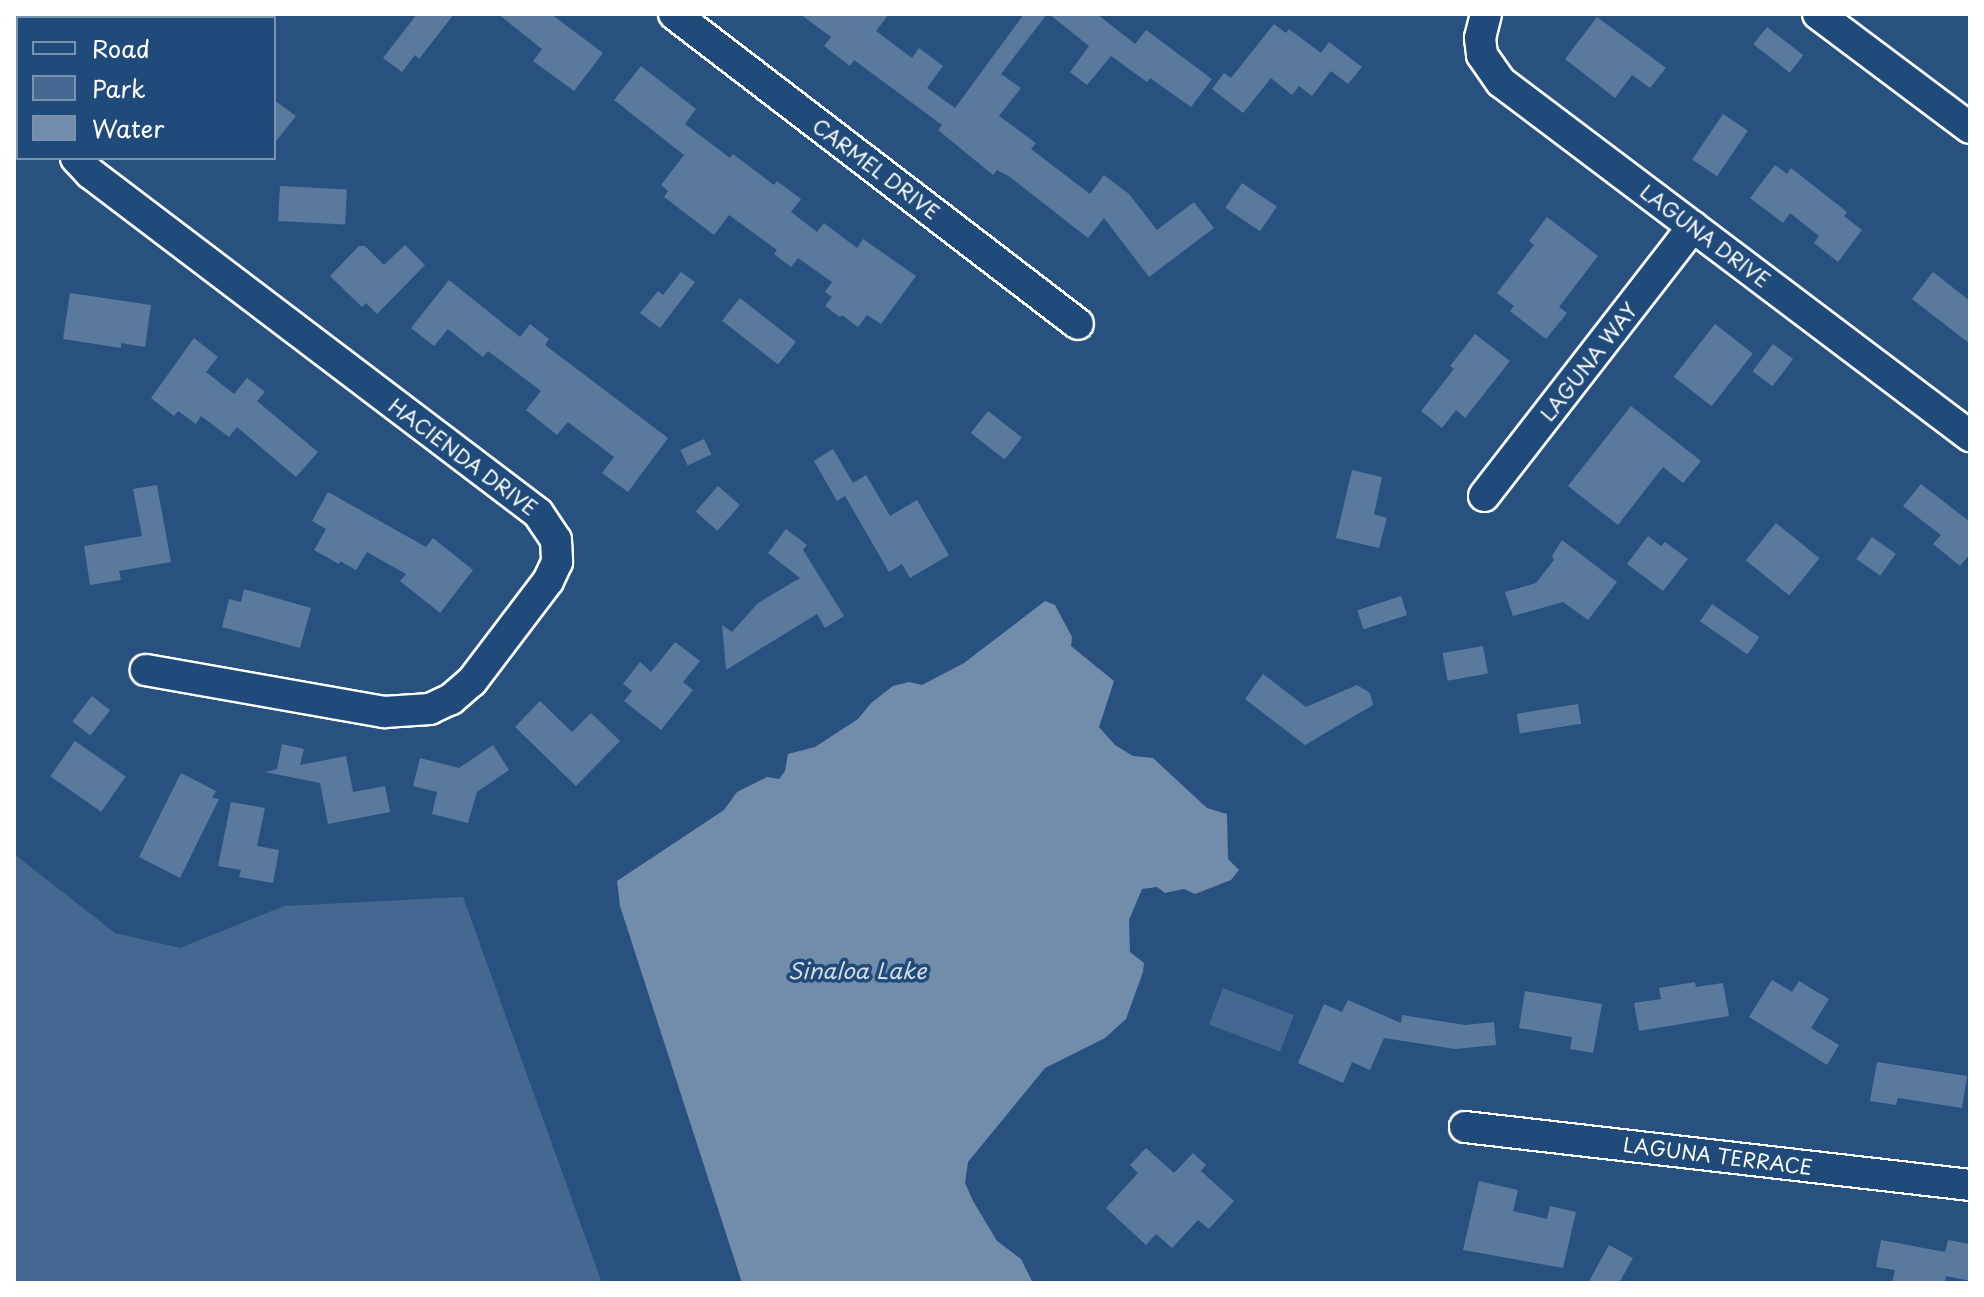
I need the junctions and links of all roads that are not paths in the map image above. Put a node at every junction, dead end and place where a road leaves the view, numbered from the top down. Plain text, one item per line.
1 (674, 14) edge
2 (1486, 14) edge
3 (1818, 14) edge
4 (1970, 128) edge
5 (78, 160) edge
6 (1693, 227) junction
7 (1078, 324) dead end
8 (1970, 436) edge
9 (1484, 496) dead end
10 (146, 670) dead end
11 (1465, 1127) dead end
12 (1970, 1185) edge

1 - 7 street, CARMEL DRIVE
2 - 6 street, LAGUNA DRIVE
3 - 4 street
5 - 10 street, HACIENDA DRIVE
6 - 8 street, LAGUNA DRIVE
6 - 9 street, LAGUNA WAY
11 - 12 street, LAGUNA TERRACE

